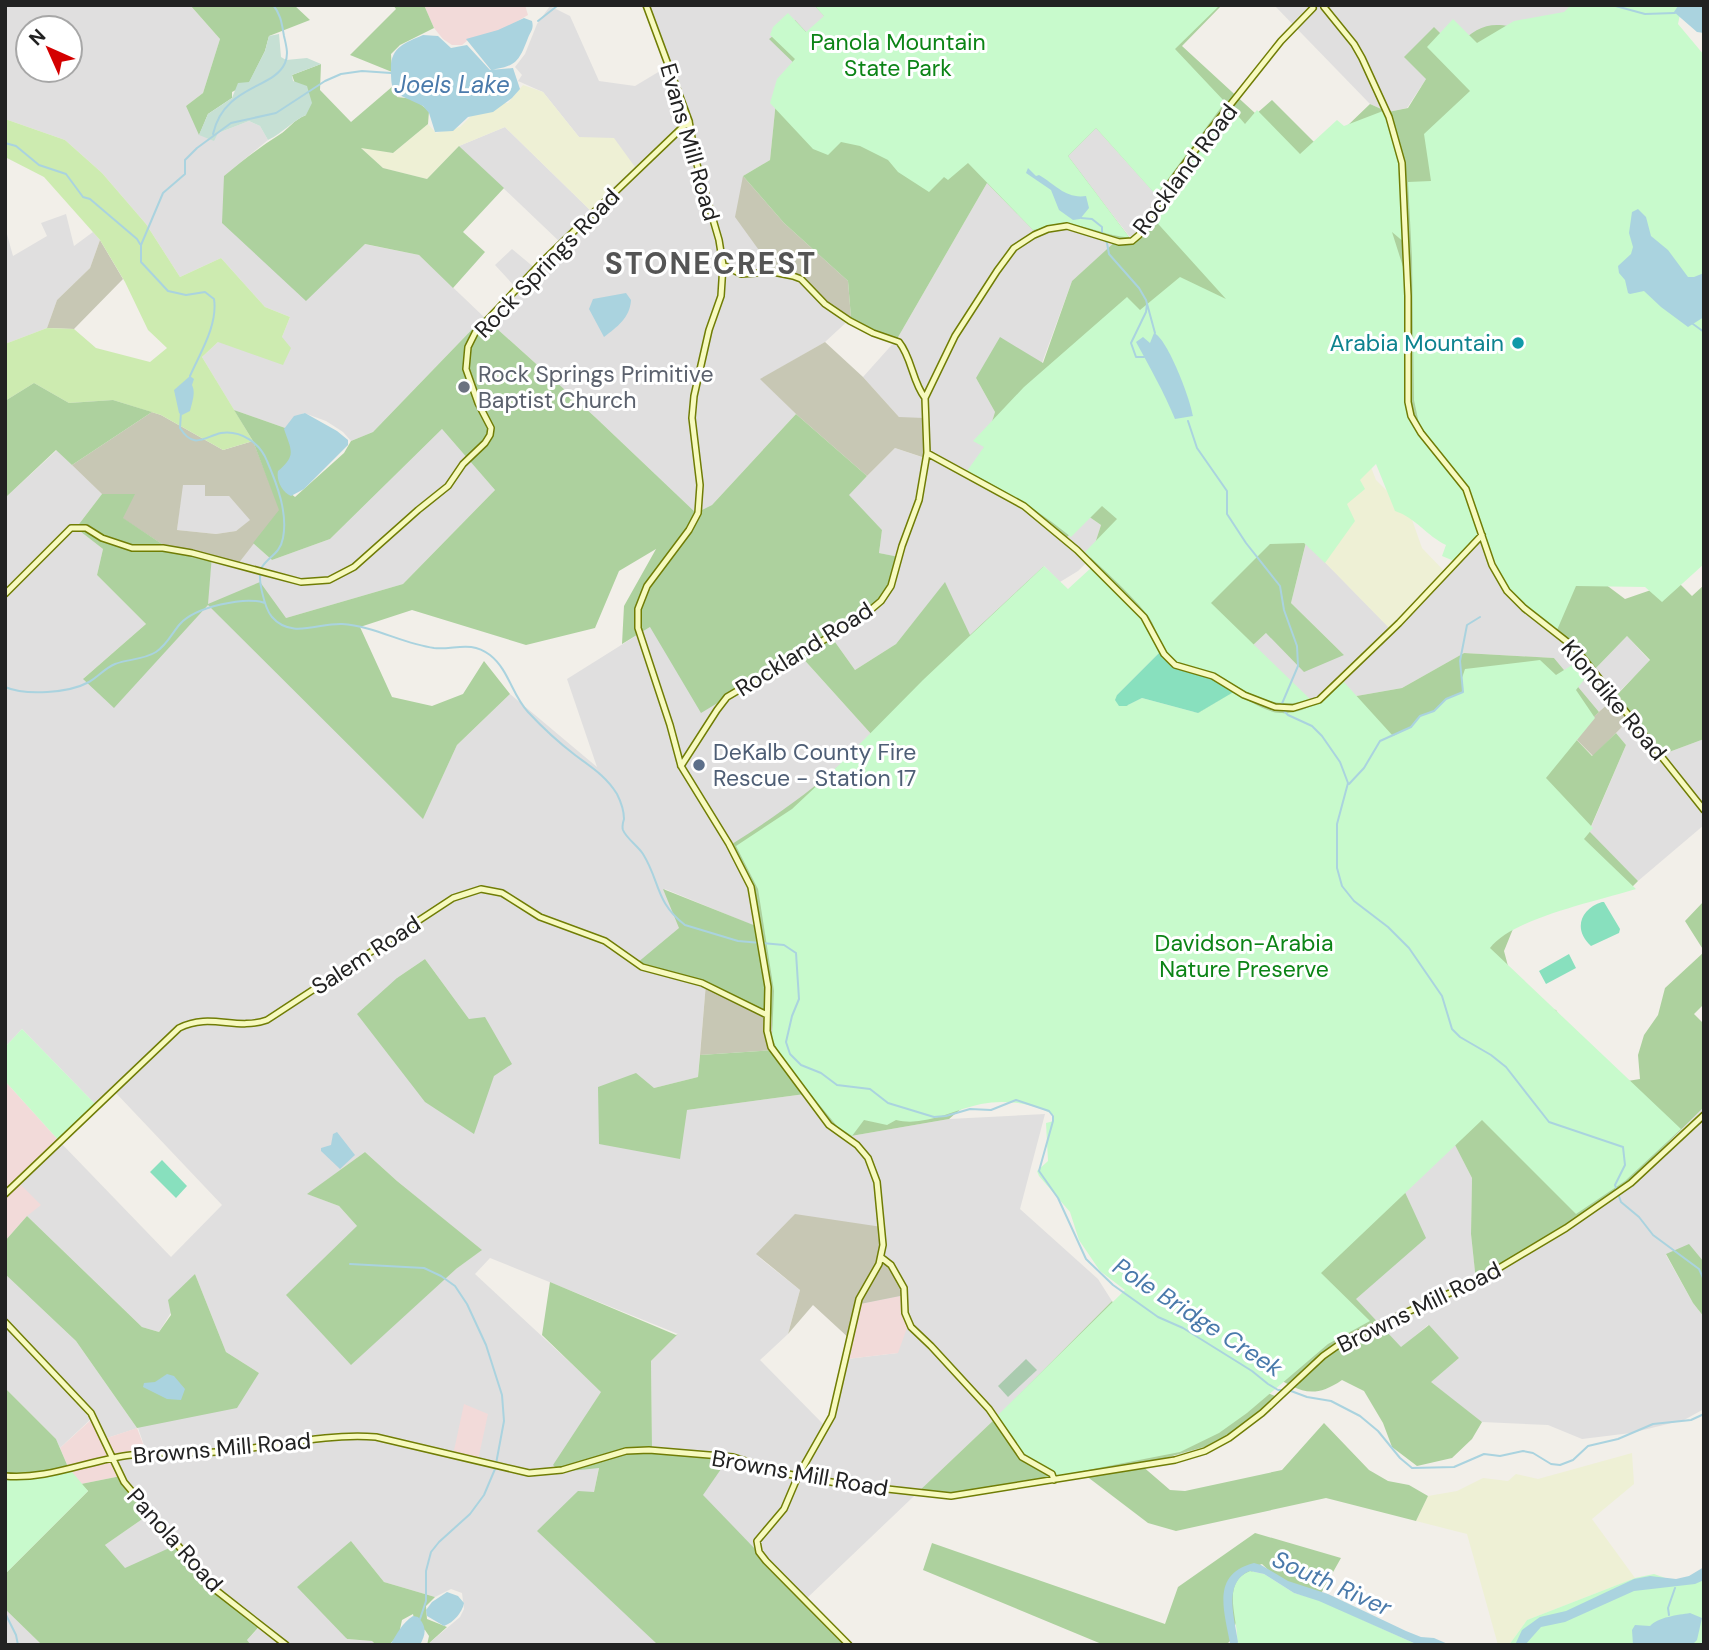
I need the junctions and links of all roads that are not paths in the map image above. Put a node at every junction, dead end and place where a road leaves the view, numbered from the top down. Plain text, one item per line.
1 (646, 5) edge
2 (1319, 8) edge
3 (690, 121) junction
4 (723, 265) junction
5 (925, 398) junction
6 (927, 453) junction
7 (1482, 536) junction
8 (5, 594) edge
9 (681, 766) junction
10 (1704, 810) edge
11 (767, 1015) junction
12 (1704, 1115) edge
13 (5, 1194) edge
14 (882, 1258) junction
15 (5, 1322) edge
16 (113, 1458) junction
17 (5, 1476) edge
18 (798, 1476) junction
19 (1054, 1480) junction
20 (286, 1645) edge
21 (849, 1645) edge

1 - 3 main road, Evans Mill Road
2 - 5 main road, Rockland Road
2 - 7 main road, Klondike Road
3 - 4 main road, Evans Mill Road
3 - 8 main road, Rock Springs Road
4 - 5 main road
4 - 9 main road, Evans Mill Road
5 - 6 main road, Rockland Road
6 - 7 main road
6 - 9 main road, Rockland Road
7 - 10 main road, Klondike Road
9 - 11 main road, Evans Mill Road
11 - 13 main road, Salem Road
11 - 14 main road, Evans Mill Road
12 - 19 main road, Browns Mill Road
14 - 18 main road
14 - 19 main road
15 - 16 main road, Panola Road
16 - 17 main road, Browns Mill Road
16 - 18 main road, Browns Mill Road
16 - 20 main road, Panola Road
18 - 19 main road, Browns Mill Road
18 - 21 main road

